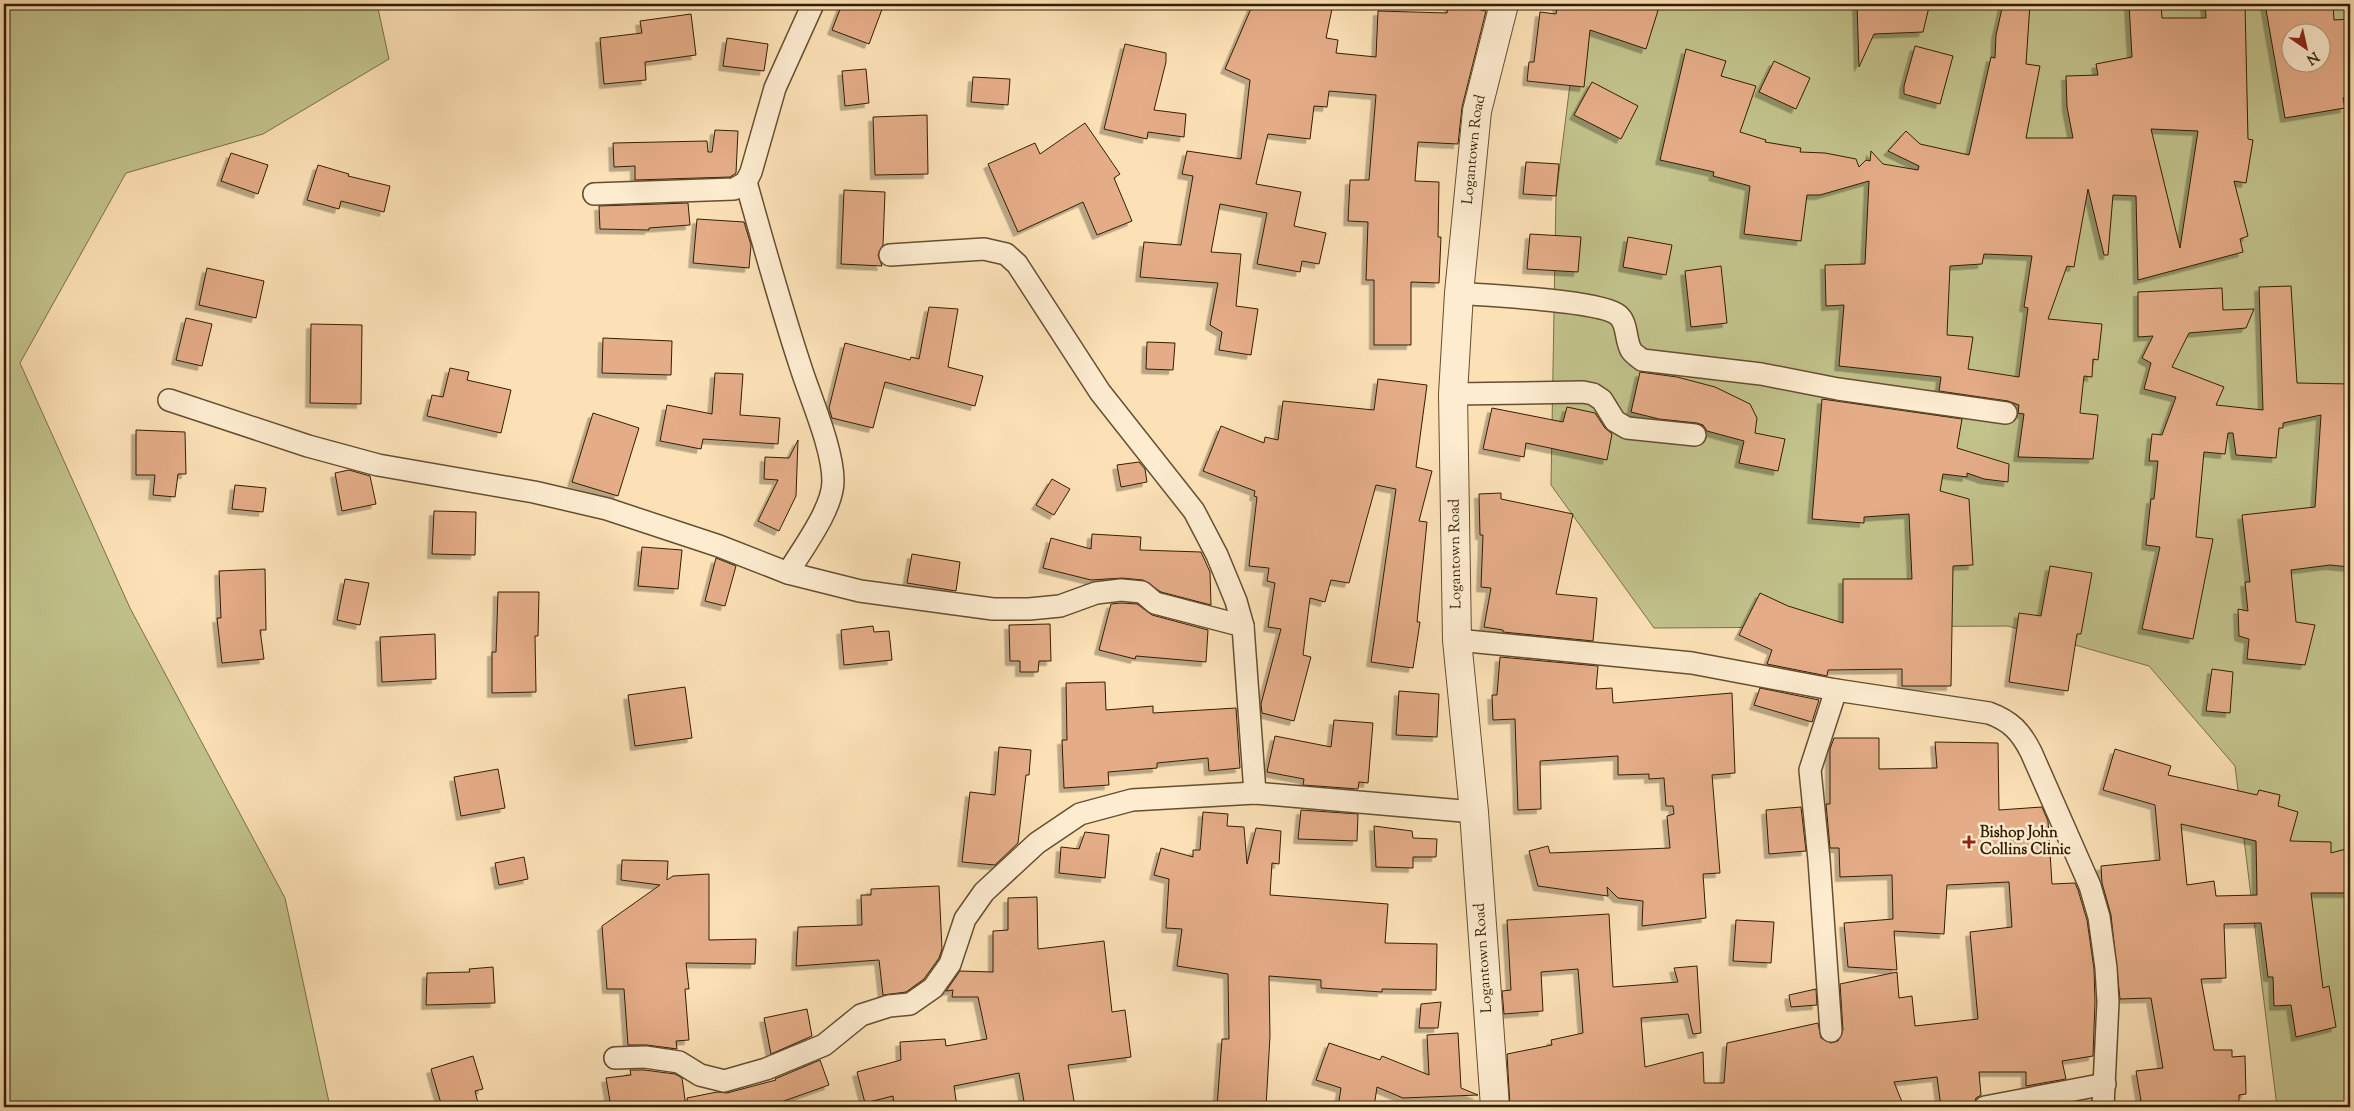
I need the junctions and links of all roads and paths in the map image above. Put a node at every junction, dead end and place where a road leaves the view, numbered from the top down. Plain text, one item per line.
1 (813, 4) edge
2 (1504, 4) edge
3 (746, 182) junction
4 (594, 194) dead end
5 (890, 255) dead end
6 (1459, 293) junction
7 (1453, 394) junction
8 (169, 400) dead end
9 (2006, 413) dead end
10 (1695, 435) dead end
11 (788, 573) junction
12 (1243, 626) junction
13 (1458, 640) junction
14 (1836, 690) junction
15 (1255, 794) junction
16 (1474, 812) junction
17 (1831, 1031) dead end
18 (615, 1058) dead end
19 (2105, 1084) junction
20 (1495, 1107) edge
21 (1985, 1107) edge
22 (2103, 1107) edge

1 - 3 street
2 - 6 street, Logantown Road
3 - 4 street
3 - 11 street
5 - 12 street
6 - 7 street, Logantown Road
6 - 9 street
7 - 10 street
7 - 13 street, Logantown Road
8 - 11 street
11 - 12 street
12 - 15 street
13 - 14 street
13 - 16 street, Logantown Road
14 - 17 street
14 - 19 street
15 - 16 street
15 - 18 street
16 - 20 street, Logantown Road
19 - 21 street
19 - 22 street

